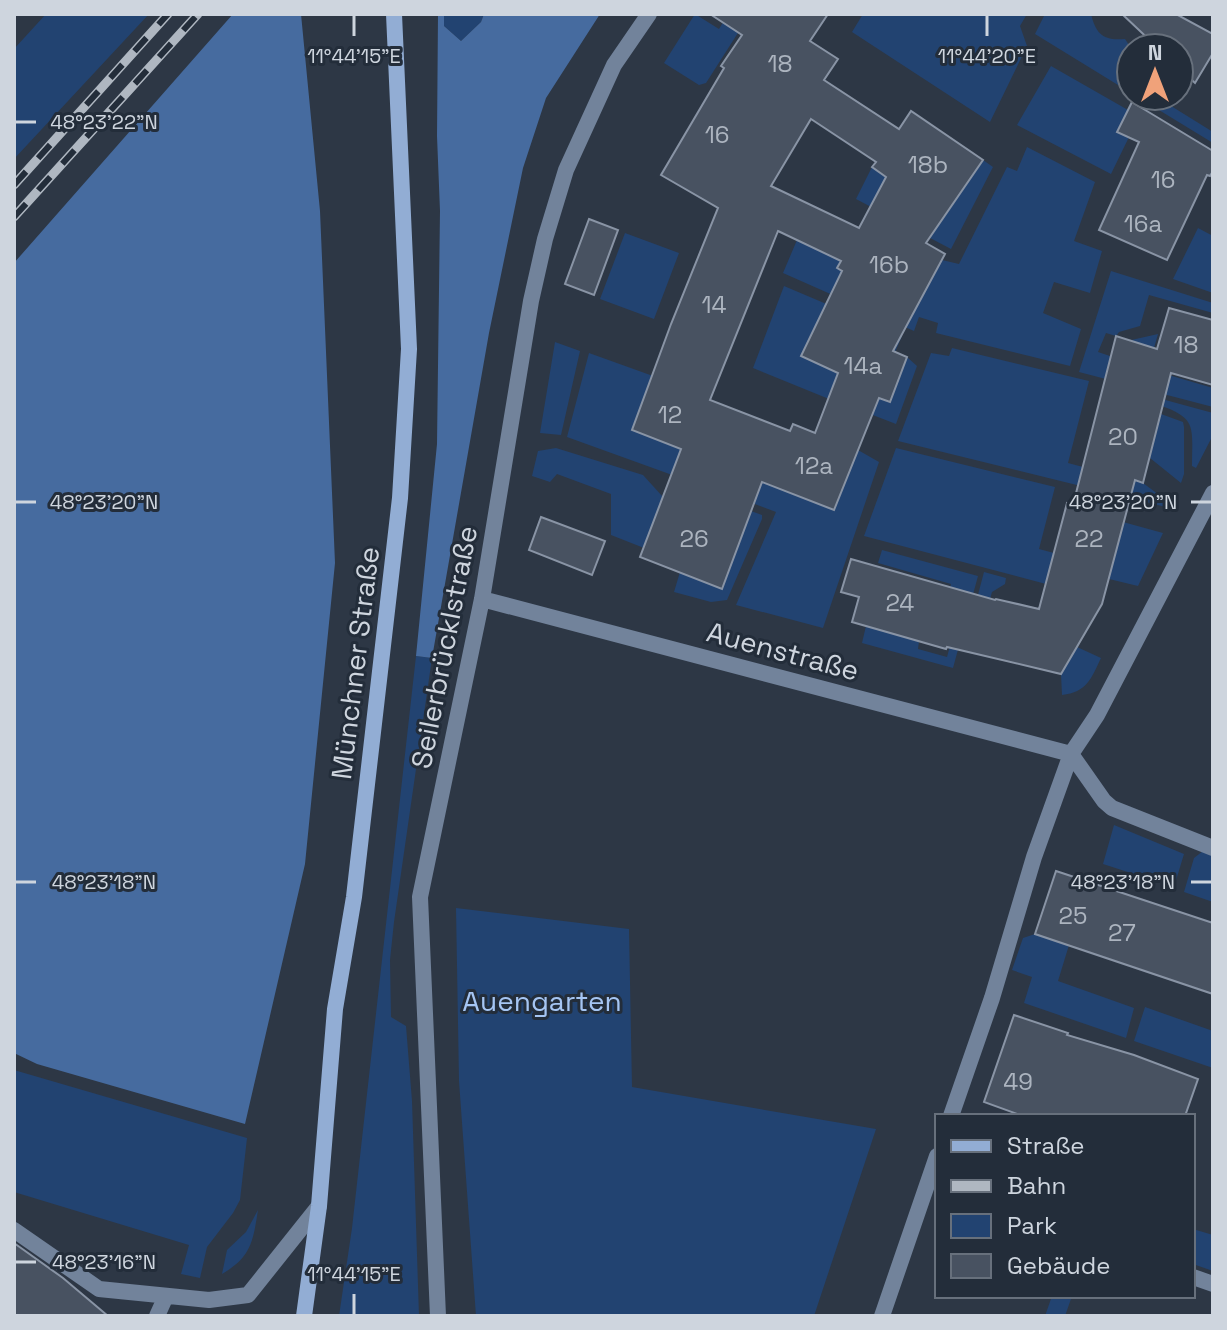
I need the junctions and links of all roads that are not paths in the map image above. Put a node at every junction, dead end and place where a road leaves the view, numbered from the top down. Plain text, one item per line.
1 (394, 14) edge
2 (649, 14) edge
3 (1213, 493) edge
4 (1208, 516) edge
5 (482, 599) junction
6 (1071, 754) junction
7 (1213, 848) edge
8 (952, 1114) edge
9 (935, 1168) edge
10 (931, 1192) edge
11 (319, 1206) junction
12 (14, 1230) edge
13 (166, 1296) junction
14 (157, 1316) edge
15 (304, 1316) edge
16 (438, 1316) edge
17 (882, 1316) edge

1 - 11 main road, Münchner Straße
2 - 5 street, Seilerbrücklstraße
3 - 4 street
4 - 6 street
5 - 6 street, Auenstraße
5 - 16 street, Seilerbrücklstraße
6 - 7 street
6 - 8 street
9 - 10 street
10 - 17 street
11 - 13 street
11 - 15 main road, Münchner Straße
12 - 13 street
13 - 14 street

